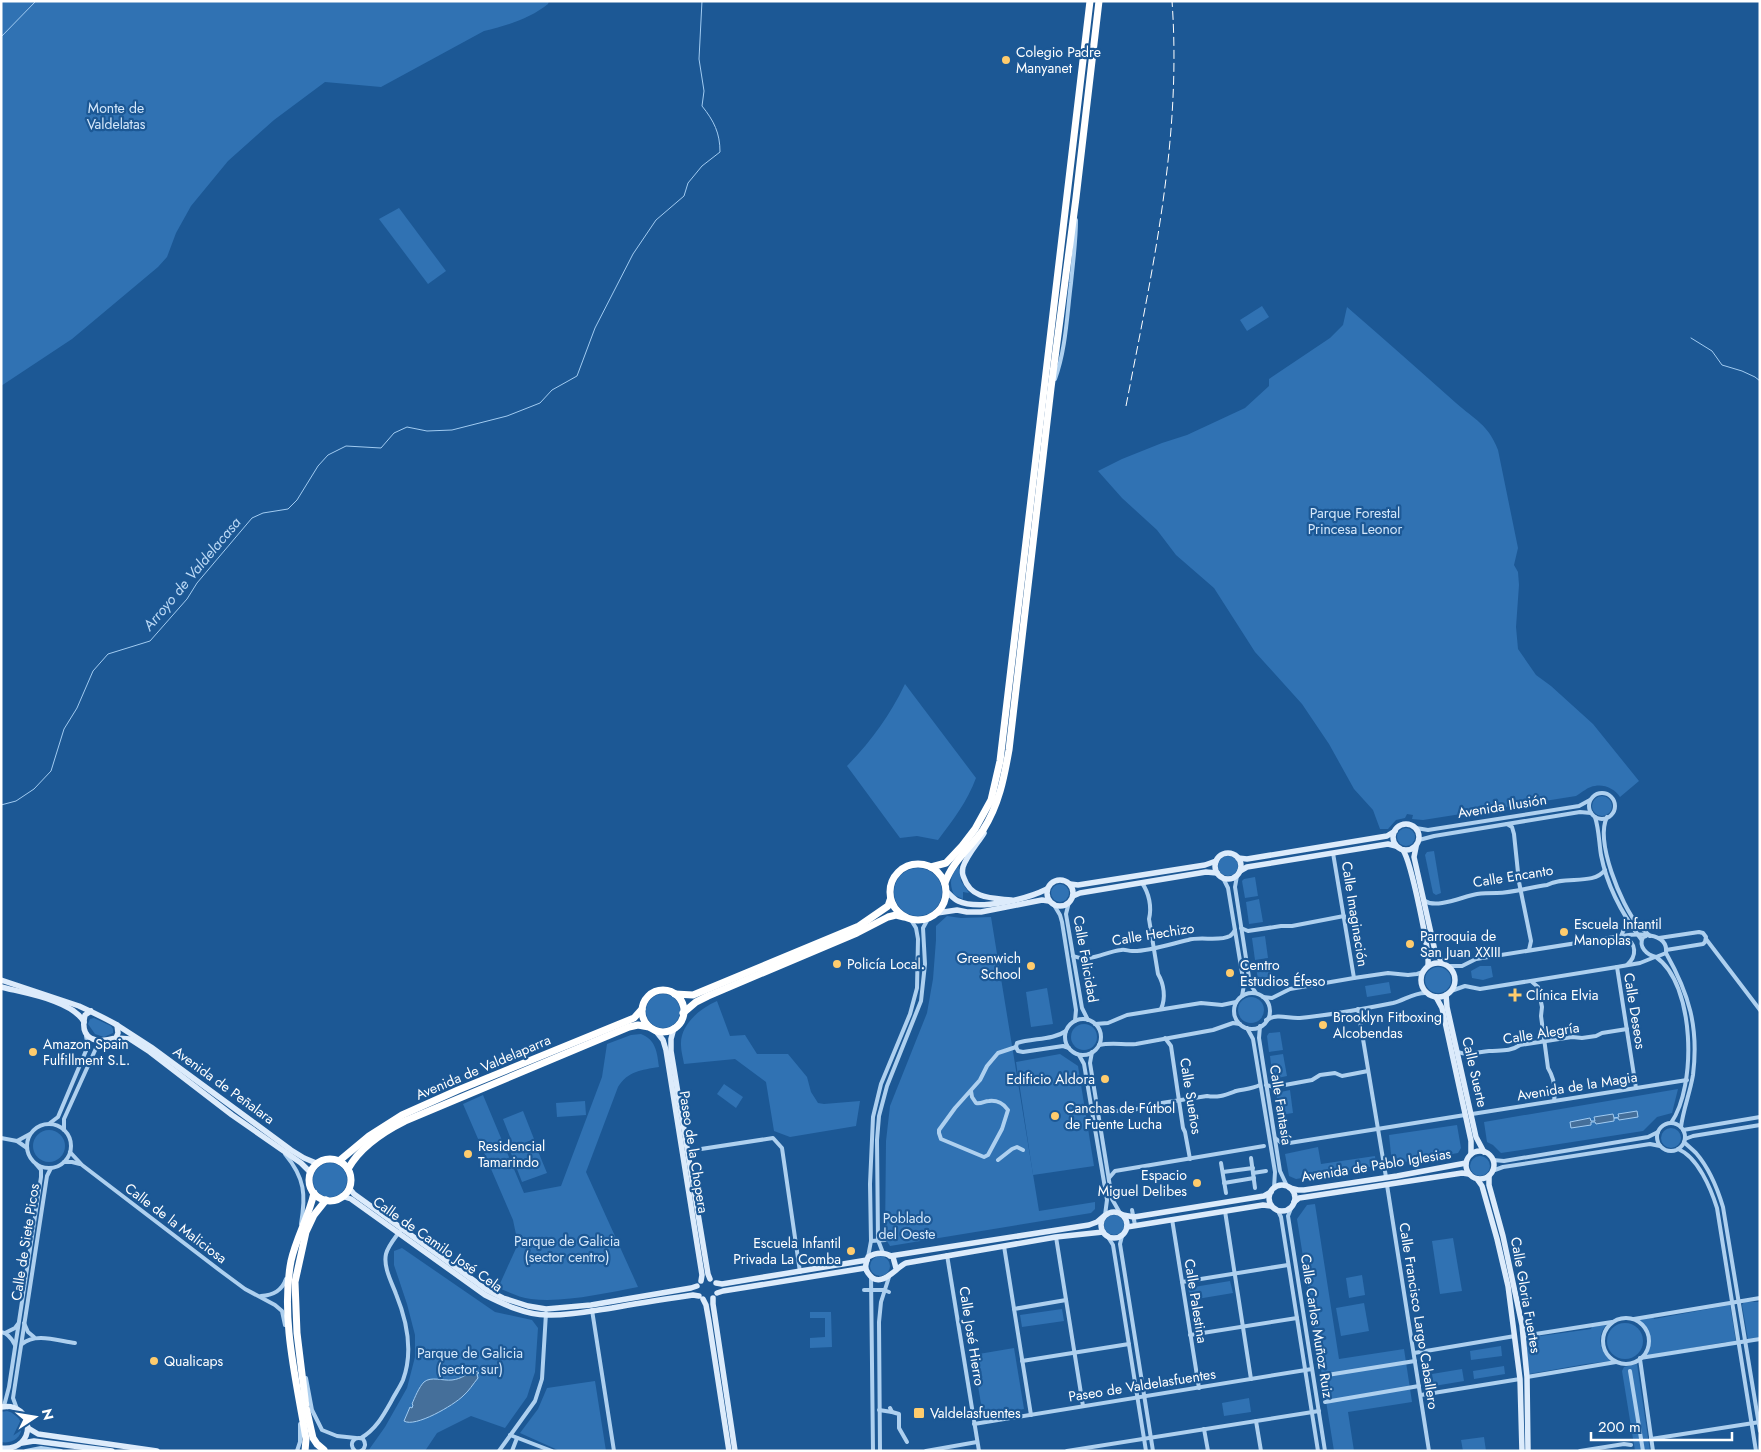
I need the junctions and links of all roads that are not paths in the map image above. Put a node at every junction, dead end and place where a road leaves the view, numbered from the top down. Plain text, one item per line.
1 (1090, 1) edge
2 (1099, 1) edge
3 (1590, 800) junction
4 (995, 808) junction
5 (1591, 813) junction
6 (1595, 817) junction
7 (1608, 818) junction
8 (1507, 824) junction
9 (1416, 828) junction
10 (1395, 831) junction
11 (1419, 840) junction
12 (1396, 846) junction
13 (1416, 847) junction
14 (1403, 850) junction
15 (1333, 853) junction
16 (1238, 858) junction
17 (1216, 861) junction
18 (931, 867) junction
19 (1605, 870) junction
20 (1217, 874) junction
21 (1238, 874) junction
22 (1223, 878) junction
23 (1142, 883) junction
24 (1070, 884) junction
25 (945, 887) junction
26 (1047, 889) junction
27 (1520, 889) junction
28 (1073, 896) junction
29 (890, 900) junction
30 (1011, 900) junction
31 (1424, 900) junction
32 (1069, 902) junction
33 (1052, 903) junction
34 (937, 913) junction
35 (1344, 916) junction
36 (907, 918) junction
37 (928, 919) junction
38 (1627, 919) junction
39 (1241, 928) junction
40 (1236, 930) junction
41 (1621, 936) junction
42 (1644, 936) junction
43 (1659, 938) junction
44 (1706, 939) junction
45 (1154, 947) junction
46 (1529, 950) junction
47 (1666, 952) junction
48 (1073, 956) junction
49 (1656, 957) junction
50 (1445, 965) junction
51 (1627, 965) junction
52 (1428, 966) junction
53 (1617, 967) junction
54 (1423, 972) junction
55 (1354, 978) junction
56 (1, 980) edge
57 (1532, 980) junction
58 (1, 987) edge
59 (1256, 993) junction
60 (1427, 993) junction
61 (1448, 993) junction
62 (676, 994) junction
63 (1242, 996) junction
64 (1263, 997) junction
65 (1436, 997) junction
66 (1236, 1002) junction
67 (642, 1009) junction
68 (1161, 1009) junction
69 (1358, 1009) junction
70 (1760, 1010) edge
71 (91, 1011) junction
72 (683, 1013) junction
73 (1088, 1020) junction
74 (1266, 1020) junction
75 (1075, 1021) junction
76 (84, 1022) junction
77 (1096, 1024) junction
78 (1240, 1024) junction
79 (117, 1025) junction
80 (1260, 1026) junction
81 (652, 1028) junction
82 (674, 1028) junction
83 (1247, 1028) junction
84 (1627, 1029) junction
85 (85, 1031) junction
86 (1066, 1031) junction
87 (116, 1038) junction
88 (1165, 1038) junction
89 (102, 1042) junction
90 (1544, 1042) junction
91 (1099, 1045) junction
92 (1016, 1047) junction
93 (1069, 1048) junction
94 (1092, 1052) junction
95 (1458, 1052) junction
96 (1079, 1054) junction
97 (1368, 1071) junction
98 (1687, 1080) junction
99 (1266, 1084) junction
100 (1260, 1085) junction
101 (1636, 1088) junction
102 (971, 1091) junction
103 (1178, 1100) junction
104 (1554, 1101) junction
105 (1098, 1109) junction
106 (1469, 1115) junction
107 (1760, 1116) edge
108 (1671, 1123) junction
109 (48, 1124) junction
110 (1760, 1125) edge
111 (1378, 1129) junction
112 (1682, 1129) junction
113 (64, 1130) junction
114 (1658, 1132) junction
115 (30, 1134) junction
116 (1, 1138) edge
117 (1274, 1138) junction
118 (1269, 1140) junction
119 (1684, 1140) junction
120 (17, 1141) junction
121 (1284, 1144) junction
122 (1264, 1146) junction
123 (1660, 1146) junction
124 (27, 1148) junction
125 (1678, 1149) junction
126 (282, 1150) junction
127 (1023, 1150) dead end
128 (688, 1151) junction
129 (70, 1152) junction
130 (1484, 1152) junction
131 (1271, 1153) junction
132 (1277, 1154) junction
133 (1471, 1154) junction
134 (1251, 1158) dead end
135 (1190, 1159) junction
136 (998, 1160) dead end
137 (1493, 1160) junction
138 (339, 1161) junction
139 (64, 1162) junction
140 (1466, 1162) junction
141 (316, 1163) junction
142 (1221, 1163) dead end
143 (36, 1164) junction
144 (82, 1165) junction
145 (1107, 1165) junction
146 (51, 1168) junction
147 (348, 1169) junction
148 (1253, 1170) junction
149 (1115, 1171) junction
150 (1266, 1171) dead end
151 (310, 1172) junction
152 (1223, 1172) junction
153 (1469, 1174) junction
154 (1491, 1174) junction
155 (1386, 1177) junction
156 (1109, 1178) junction
157 (1254, 1178) junction
158 (1477, 1179) junction
159 (1224, 1182) junction
160 (1387, 1185) junction
161 (1288, 1187) junction
162 (349, 1188) junction
163 (1255, 1188) dead end
164 (1272, 1190) junction
165 (314, 1193) junction
166 (1226, 1193) dead end
167 (342, 1196) junction
168 (326, 1200) junction
169 (1293, 1204) junction
170 (1271, 1206) junction
171 (1132, 1210) dead end
172 (1224, 1211) junction
173 (1278, 1211) junction
174 (1122, 1214) junction
175 (1105, 1216) junction
176 (1134, 1217) junction
177 (1172, 1219) junction
178 (1135, 1225) junction
179 (1127, 1227) junction
180 (300, 1230) junction
181 (400, 1231) junction
182 (1103, 1232) junction
183 (1122, 1236) junction
184 (1108, 1237) junction
185 (1056, 1238) junction
186 (885, 1240) dead end
187 (871, 1241) junction
188 (878, 1241) junction
189 (1004, 1246) junction
190 (883, 1253) junction
191 (947, 1255) junction
192 (890, 1256) junction
193 (867, 1259) junction
194 (291, 1262) junction
195 (1288, 1265) junction
196 (865, 1268) junction
197 (896, 1268) junction
198 (800, 1272) junction
199 (1234, 1274) junction
200 (871, 1276) junction
201 (889, 1277) junction
202 (710, 1279) junction
203 (1182, 1282) junction
204 (699, 1283) junction
205 (716, 1283) junction
206 (864, 1290) dead end
207 (871, 1290) junction
208 (884, 1290) junction
209 (889, 1292) dead end
210 (715, 1295) junction
211 (258, 1296) junction
212 (701, 1297) junction
213 (1760, 1298) edge
214 (1066, 1300) junction
215 (1739, 1302) junction
216 (1732, 1303) junction
217 (591, 1308) junction
218 (1014, 1309) junction
219 (546, 1312) junction
220 (1297, 1318) junction
221 (1633, 1319) junction
222 (19, 1322) junction
223 (1612, 1322) junction
224 (24, 1323) junction
225 (1243, 1326) junction
226 (3, 1332) edge
227 (296, 1333) junction
228 (1190, 1334) junction
229 (1515, 1336) junction
230 (1523, 1336) junction
231 (34, 1337) junction
232 (1760, 1339) edge
233 (1745, 1342) junction
234 (74, 1343) dead end
235 (1739, 1343) junction
236 (291, 1344) junction
237 (1129, 1344) junction
238 (21, 1345) junction
239 (16, 1346) junction
240 (1075, 1353) junction
241 (1414, 1353) junction
242 (1640, 1359) junction
243 (1022, 1361) junction
244 (1415, 1361) junction
245 (1616, 1362) junction
246 (1312, 1369) junction
247 (1305, 1370) junction
248 (1630, 1371) dead end
249 (1321, 1376) dead end
250 (1527, 1377) junction
251 (1251, 1379) junction
252 (1520, 1380) junction
253 (1419, 1386) junction
254 (1199, 1388) junction
255 (298, 1393) junction
256 (1144, 1395) junction
257 (1421, 1395) junction
258 (1137, 1397) junction
259 (1325, 1402) dead end
260 (1083, 1406) junction
261 (2, 1407) edge
262 (17, 1409) junction
263 (880, 1410) junction
264 (1319, 1411) junction
265 (1312, 1412) junction
266 (1031, 1415) junction
267 (1256, 1421) junction
268 (1759, 1422) edge
269 (1751, 1423) junction
270 (974, 1424) junction
271 (28, 1428) junction
272 (1204, 1429) junction
273 (1760, 1431) edge
274 (510, 1435) junction
275 (1151, 1437) junction
276 (358, 1438) junction
277 (517, 1438) junction
278 (1144, 1438) junction
279 (1651, 1439) junction
280 (907, 1442) dead end
281 (977, 1442) junction
282 (1630, 1442) dead end
283 (22, 1443) junction
284 (73, 1446) junction
285 (1, 1449) edge
286 (1090, 1449) edge
287 (325, 1450) edge
288 (26, 1451) edge
289 (61, 1451) edge
290 (85, 1451) edge
291 (112, 1451) edge
292 (157, 1451) edge
293 (297, 1451) edge
294 (305, 1451) edge
295 (309, 1451) edge
296 (355, 1451) edge
297 (361, 1451) edge
298 (499, 1451) edge
299 (512, 1451) edge
300 (552, 1451) edge
301 (614, 1451) edge
302 (729, 1451) edge
303 (735, 1451) edge
304 (873, 1451) edge
305 (880, 1451) edge
306 (926, 1451) edge
307 (979, 1451) edge
308 (1066, 1451) edge
309 (1146, 1451) edge
310 (1153, 1451) edge
311 (1208, 1451) edge
312 (1261, 1451) edge
313 (1318, 1451) edge
314 (1325, 1451) edge
315 (1429, 1451) edge
316 (1522, 1451) edge
317 (1528, 1451) edge
318 (1580, 1451) edge
319 (1643, 1451) edge
320 (1653, 1451) edge
321 (1756, 1451) edge

1 - 18 highway
2 - 4 highway
3 - 5 street
3 - 7 street
3 - 9 street, Avenida Ilusión
4 - 25 highway
4 - 30 main road
5 - 6 street
5 - 8 street, Avenida Ilusión
6 - 7 street
6 - 19 street
7 - 42 street
8 - 11 street, Avenida Ilusión
8 - 27 street
9 - 10 main road
9 - 11 main road
10 - 12 main road
10 - 16 main road
11 - 13 main road
12 - 14 main road
12 - 15 main road
13 - 14 main road
13 - 31 main road
14 - 52 main road
15 - 21 main road
15 - 35 street, Calle Imaginación
16 - 17 main road
16 - 21 main road
17 - 20 main road
17 - 24 main road
18 - 25 highway
18 - 29 highway
19 - 27 street, Calle Encanto
19 - 38 street
20 - 22 main road
20 - 23 main road
21 - 22 main road
21 - 39 street
22 - 40 street
23 - 28 main road
23 - 45 street
24 - 26 main road
24 - 28 main road
25 - 30 main road
25 - 34 highway
26 - 30 main road
26 - 33 main road
27 - 31 street, Calle Encanto
27 - 46 street
28 - 32 main road
29 - 36 highway
29 - 62 highway
31 - 50 main road
32 - 33 main road
32 - 48 street, Calle Felicidad
33 - 34 main road
33 - 75 street, Calle Felicidad
34 - 37 highway
35 - 39 street
35 - 55 street, Calle Imaginación
36 - 37 highway
36 - 72 highway
36 - 187 street
37 - 188 street
38 - 41 street
38 - 42 street
39 - 59 street
40 - 45 street, Calle Hechizo
40 - 63 street
41 - 42 street
41 - 46 street
41 - 51 street
42 - 43 street
42 - 49 street
43 - 44 street
43 - 47 street
44 - 47 street
44 - 70 street
45 - 48 street, Calle Hechizo
45 - 68 street
46 - 50 street
47 - 49 street
47 - 112 street
48 - 73 street, Calle Felicidad
49 - 51 street
49 - 98 street
50 - 52 main road
50 - 61 main road
51 - 53 street
52 - 54 main road
53 - 57 street
53 - 84 street, Calle Deseos
54 - 55 street
54 - 60 main road
55 - 64 street
56 - 71 main road
57 - 61 street
57 - 90 street
58 - 76 main road
59 - 63 street
59 - 64 street
60 - 65 main road
60 - 69 street
61 - 65 main road
61 - 95 main road, Calle Suerte
62 - 67 highway
62 - 72 highway
63 - 66 street
64 - 74 street
65 - 106 main road, Calle Suerte
66 - 68 street
66 - 78 street
67 - 81 highway
67 - 138 highway, Avenida de Valdelaparra
68 - 77 street
69 - 74 street
69 - 97 street
71 - 76 main road
71 - 79 main road
72 - 82 highway
73 - 75 street
73 - 77 street
74 - 80 street
75 - 86 street
76 - 85 main road
77 - 91 street
78 - 83 street
78 - 88 street
79 - 87 main road
79 - 141 main road, Avenida de Peñalara
80 - 83 street
80 - 99 street, Calle Fantasía
81 - 82 highway
81 - 147 highway, Avenida de Valdelaparra
81 - 204 main road, Paseo de la Chopera
82 - 128 main road, Paseo de la Chopera
83 - 100 street, Calle Fantasía
84 - 90 street, Calle Alegría
84 - 101 street, Calle Deseos
85 - 89 main road
85 - 109 street
86 - 92 street
86 - 93 street
87 - 89 main road
87 - 126 main road, Avenida de Peñalara
88 - 91 street
88 - 103 street, Calle Sueños
89 - 113 street
90 - 95 street, Calle Alegría
90 - 104 street
91 - 94 street
92 - 93 street
92 - 102 street
93 - 96 street
94 - 96 street
94 - 105 street
95 - 106 main road, Calle Suerte
96 - 175 street
97 - 99 street
97 - 111 street
98 - 101 street, Avenida de la Magia
98 - 108 street
99 - 117 street, Calle Fantasía
100 - 103 street
100 - 118 street, Calle Fantasía
101 - 104 street, Avenida de la Magia
102 - 102 street
103 - 105 street
103 - 135 street, Calle Sueños
104 - 106 street, Avenida de la Magia
105 - 145 street
106 - 111 street, Avenida de la Magia
106 - 130 main road, Calle Suerte
106 - 133 main road, Calle Suerte
107 - 112 street
108 - 112 street
108 - 114 street
109 - 113 street
109 - 115 street
110 - 119 street
111 - 121 street, Avenida de la Magia
111 - 155 street
112 - 119 street
113 - 129 street
114 - 123 street
114 - 137 street
115 - 120 street
115 - 124 street
116 - 120 street
117 - 121 street
117 - 132 street, Calle Fantasía
118 - 122 street
118 - 131 street, Calle Fantasía
119 - 125 street
119 - 215 street
120 - 124 street
121 - 132 street
122 - 131 street
122 - 135 street
123 - 125 street
123 - 154 street
124 - 143 street
125 - 216 street
126 - 151 main road, Avenida de Peñalara
126 - 180 street
127 - 136 street
128 - 198 street
128 - 202 main road, Paseo de la Chopera
129 - 139 street
129 - 144 street, Calle de la Maliciosa
130 - 133 main road
130 - 137 main road
131 - 164 street, Calle Fantasía
132 - 161 street, Calle Fantasía
133 - 140 main road
134 - 148 street
135 - 149 street
137 - 154 main road
138 - 141 highway
138 - 147 highway
139 - 144 street, Calle de la Maliciosa
139 - 146 street
140 - 153 main road
140 - 155 main road, Avenida de Pablo Iglesias
141 - 151 highway
142 - 152 street
143 - 146 street
143 - 222 street, Calle de Siete Picos
144 - 211 street, Calle de la Maliciosa
145 - 149 street
145 - 156 street
146 - 224 street, Calle de Siete Picos
147 - 162 highway
148 - 150 street
148 - 152 street
148 - 157 street
149 - 156 street
151 - 165 highway
152 - 159 street
153 - 158 main road
153 - 160 main road, Avenida de Pablo Iglesias
154 - 158 main road
154 - 230 main road, Calle Gloria Fuertes
155 - 161 main road, Avenida de Pablo Iglesias
156 - 174 street
157 - 159 street
157 - 163 street
158 - 229 main road, Calle Gloria Fuertes
159 - 166 street
160 - 169 main road, Avenida de Pablo Iglesias
160 - 241 street, Calle Francisco Largo Caballero
161 - 164 main road
161 - 169 main road
162 - 167 highway
162 - 181 main road, Calle de Camilo José Cela
164 - 170 main road
164 - 176 main road
165 - 168 highway
165 - 180 highway
167 - 168 highway
167 - 181 main road, Calle de Camilo José Cela
168 - 227 highway
169 - 173 main road
169 - 246 street, Calle Carlos Muñoz Ruiz
170 - 172 main road
170 - 173 main road
171 - 176 street
172 - 177 main road
172 - 199 street
173 - 195 street, Calle Carlos Muñoz Ruiz
174 - 175 main road
174 - 176 main road
174 - 179 main road
175 - 182 main road
175 - 192 main road
176 - 178 street
177 - 178 main road
177 - 203 street, Calle Palestina
178 - 179 main road
179 - 183 main road
180 - 194 highway
181 - 219 main road, Calle de Camilo José Cela
181 - 276 street
182 - 184 main road
182 - 185 main road
183 - 184 main road
183 - 256 street
184 - 237 street
185 - 189 main road
185 - 214 street
186 - 188 street
187 - 188 street
187 - 193 street
188 - 190 street
189 - 191 main road
189 - 218 street
190 - 192 main road
190 - 193 main road
191 - 197 main road
191 - 270 street, Calle José Hierro
192 - 197 main road
193 - 196 main road
193 - 198 main road
194 - 211 street
194 - 236 highway
195 - 199 street
195 - 220 street, Calle Carlos Muñoz Ruiz
196 - 200 main road
196 - 210 main road
197 - 201 main road
198 - 205 main road
199 - 203 street
199 - 225 street
200 - 201 main road
200 - 207 street
201 - 208 street
202 - 204 main road, Calle de Camilo José Cela
202 - 205 main road
203 - 228 street, Calle Palestina
204 - 212 main road, Paseo de la Chopera
204 - 217 main road, Calle de Camilo José Cela
205 - 210 main road
206 - 207 street
207 - 208 street
207 - 304 street
208 - 209 street
208 - 263 street
210 - 212 main road, Calle de Camilo José Cela
210 - 303 main road
211 - 236 street, Calle de la Maliciosa
212 - 217 main road, Calle de Camilo José Cela
212 - 302 main road
213 - 215 street
214 - 218 street
214 - 240 street
215 - 216 street
215 - 233 street
216 - 221 street
216 - 235 street
217 - 219 main road, Calle de Camilo José Cela
217 - 301 street
218 - 243 street
219 - 274 street
220 - 225 street
220 - 247 street, Calle Carlos Muñoz Ruiz
221 - 223 street
221 - 242 street
222 - 226 street
222 - 239 street, Calle de Siete Picos
223 - 230 street
223 - 245 street
224 - 231 street
224 - 238 street, Calle de Siete Picos
225 - 228 street
225 - 251 street
226 - 239 street
227 - 276 street
227 - 287 highway
228 - 254 street, Calle Palestina
229 - 241 street
229 - 252 main road, Calle Gloria Fuertes
230 - 250 main road, Calle Gloria Fuertes
231 - 234 street
231 - 238 street
232 - 233 street
233 - 235 street
233 - 268 street
235 - 242 street
235 - 269 street
236 - 255 highway
237 - 240 street
237 - 258 street
238 - 262 street, Calle de Siete Picos
239 - 261 street, Calle de Siete Picos
240 - 243 street
240 - 260 street
241 - 244 street, Calle Francisco Largo Caballero
242 - 245 street
242 - 279 street
243 - 266 street
244 - 249 street
244 - 253 street, Calle Francisco Largo Caballero
245 - 250 street
246 - 247 street, Paseo de Valdelasfuentes
246 - 264 street, Calle Carlos Muñoz Ruiz
247 - 251 street, Paseo de Valdelasfuentes
247 - 265 street, Calle Carlos Muñoz Ruiz
248 - 319 street
250 - 317 main road, Calle Gloria Fuertes
251 - 254 street, Paseo de Valdelasfuentes
252 - 257 street
252 - 316 main road, Calle Gloria Fuertes
253 - 257 street, Calle Francisco Largo Caballero
253 - 259 street
254 - 256 street, Paseo de Valdelasfuentes
255 - 293 street
255 - 294 highway
256 - 258 street, Paseo de Valdelasfuentes
256 - 275 street
257 - 315 street, Calle Francisco Largo Caballero
258 - 260 street, Paseo de Valdelasfuentes
258 - 278 street
260 - 266 street, Paseo de Valdelasfuentes
261 - 262 main road
262 - 271 main road
263 - 280 street
263 - 305 street
264 - 265 street
264 - 314 street, Calle Carlos Muñoz Ruiz
265 - 267 street
265 - 313 street, Calle Carlos Muñoz Ruiz
266 - 270 street, Paseo de Valdelasfuentes
267 - 272 street
267 - 312 street
268 - 269 street
268 - 273 street
269 - 279 street
269 - 321 street
270 - 281 street, Calle José Hierro
271 - 283 main road
271 - 292 main road
272 - 275 street
272 - 311 street
274 - 277 street
274 - 298 street
275 - 278 street
275 - 310 street
276 - 296 street
276 - 297 street
277 - 299 street
277 - 300 street
278 - 286 street
278 - 309 street
279 - 320 street
281 - 306 street
281 - 307 street, Calle José Hierro
282 - 318 street
283 - 284 main road
283 - 285 main road
284 - 290 street
284 - 291 main road
286 - 308 street
287 - 295 highway
288 - 289 street

